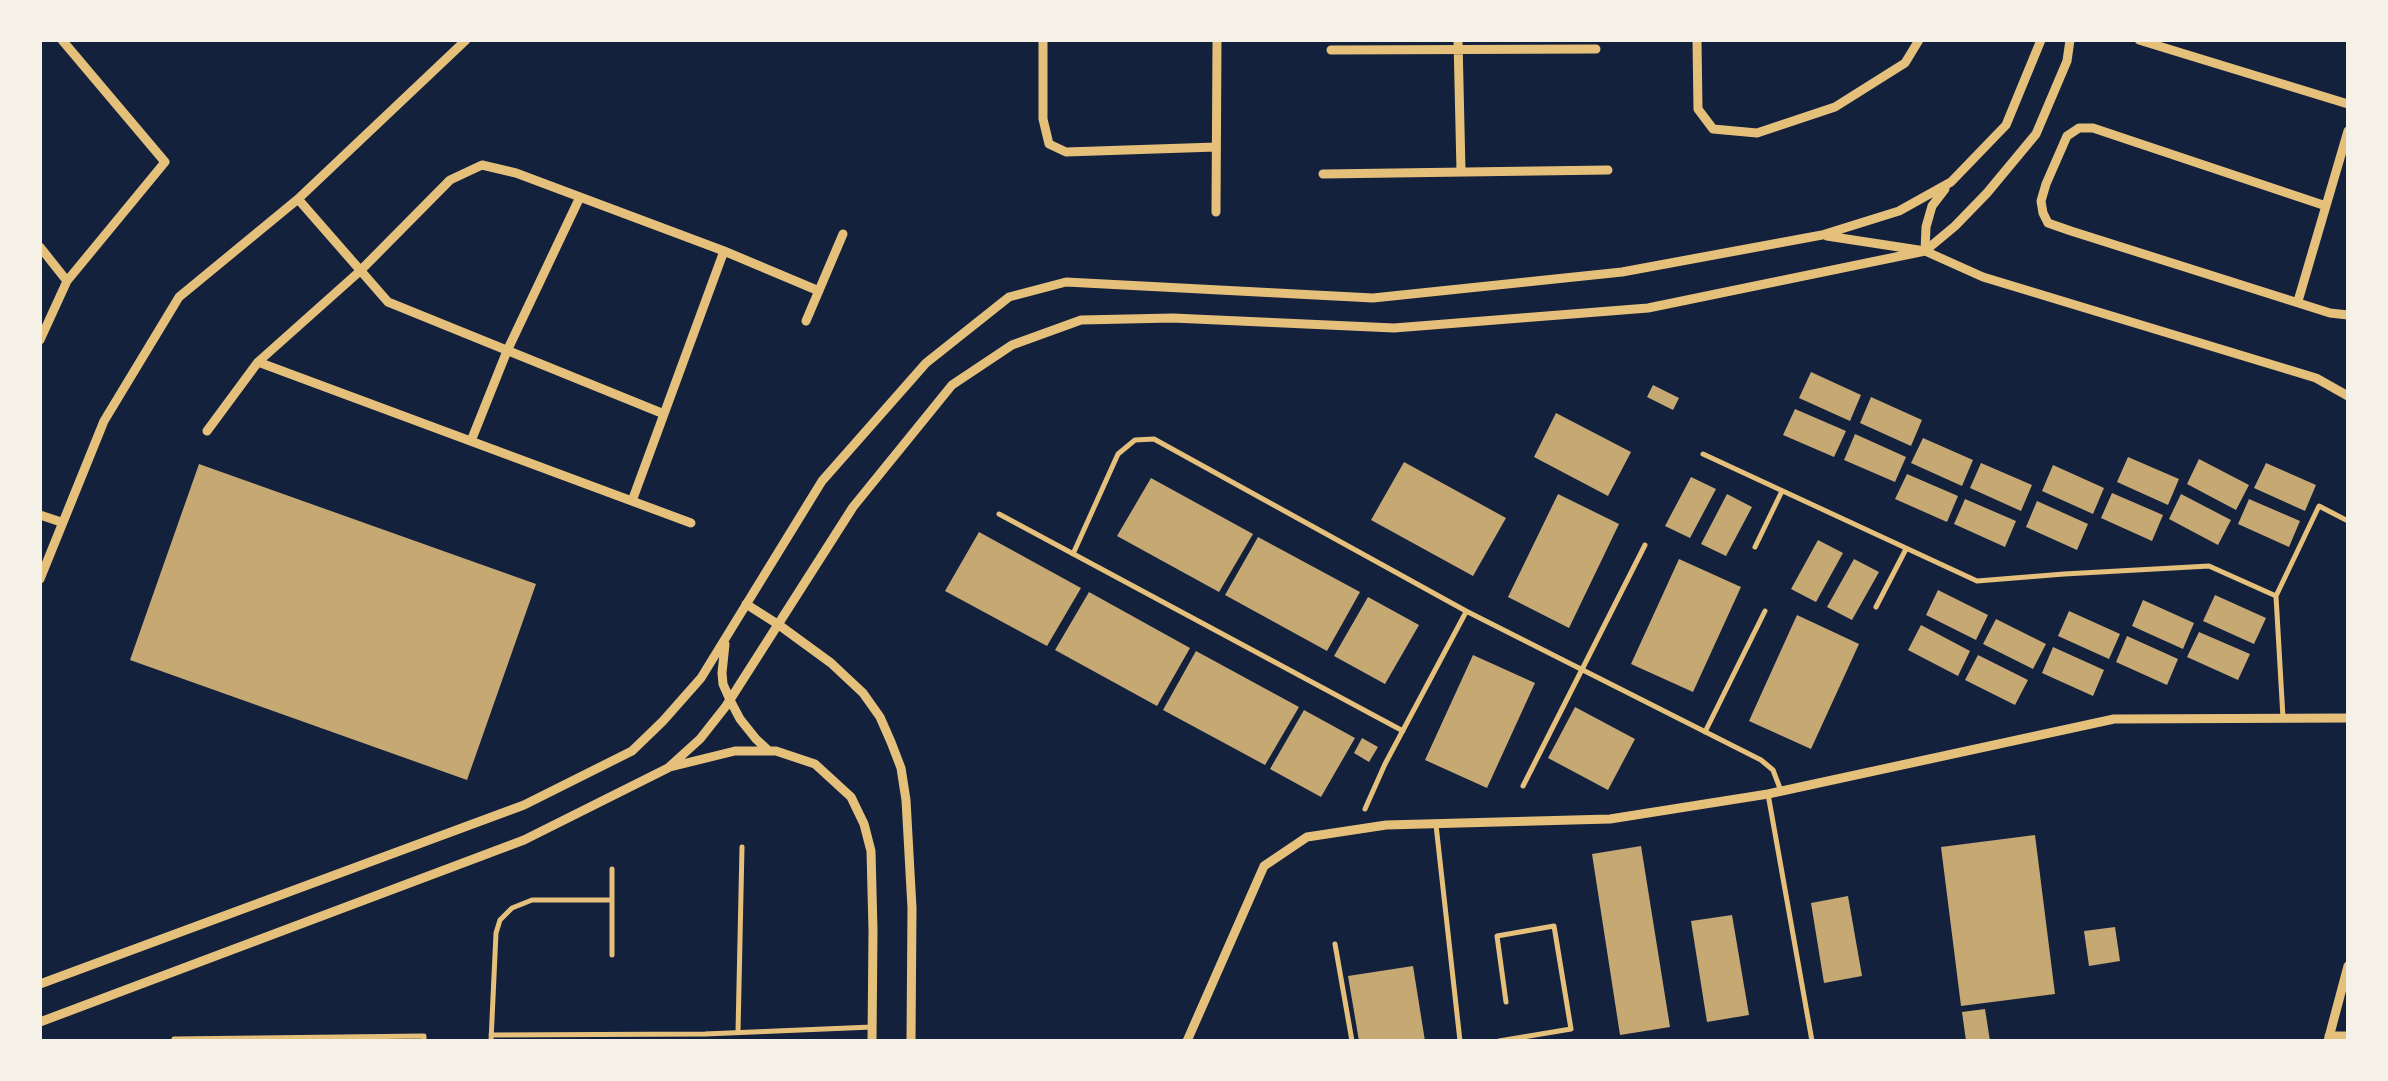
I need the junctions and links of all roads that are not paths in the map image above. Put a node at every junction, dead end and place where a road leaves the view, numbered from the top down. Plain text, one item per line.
1 (62, 40) edge
2 (466, 40) edge
3 (1043, 40) edge
4 (1217, 40) edge
5 (1697, 40) edge
6 (1919, 40) edge
7 (2041, 40) edge
8 (2070, 40) edge
9 (2139, 40) edge
10 (1458, 44) edge
11 (1596, 49) dead end
12 (1332, 50) dead end
13 (2348, 104) edge
14 (2348, 131) edge
15 (1216, 146) junction
16 (1608, 170) dead end
17 (1461, 171) junction
18 (1322, 174) dead end
19 (1951, 182) junction
20 (580, 196) junction
21 (298, 199) junction
22 (2326, 206) junction
23 (1216, 212) dead end
24 (843, 234) dead end
25 (1822, 235) junction
26 (40, 247) edge
27 (724, 251) junction
28 (1925, 251) junction
29 (360, 270) junction
30 (67, 282) junction
31 (819, 291) junction
32 (2298, 301) junction
33 (2348, 315) edge
34 (806, 321) dead end
35 (40, 340) edge
36 (507, 352) junction
37 (258, 362) junction
38 (2348, 396) edge
39 (664, 414) junction
40 (207, 431) dead end
41 (471, 441) junction
42 (1703, 454) dead end
43 (1782, 491) junction
44 (632, 502) junction
45 (999, 514) dead end
46 (40, 515) edge
47 (2348, 521) edge
48 (61, 522) junction
49 (691, 523) dead end
50 (1644, 545) dead end
51 (1755, 548) dead end
52 (1906, 549) junction
53 (1073, 554) junction
54 (40, 580) edge
55 (2276, 596) junction
56 (746, 604) junction
57 (1876, 606) dead end
58 (1466, 611) junction
59 (1766, 611) dead end
60 (780, 624) junction
61 (726, 635) junction
62 (1582, 670) junction
63 (730, 700) junction
64 (2282, 718) junction
65 (2348, 718) edge
66 (1403, 731) junction
67 (1705, 732) junction
68 (769, 750) junction
69 (668, 768) junction
70 (1523, 786) dead end
71 (1781, 791) junction
72 (1768, 794) junction
73 (1364, 810) dead end
74 (1436, 825) junction
75 (742, 847) dead end
76 (612, 869) dead end
77 (612, 900) junction
78 (1335, 944) dead end
79 (612, 956) dead end
80 (2348, 966) edge
81 (40, 984) edge
82 (1506, 1002) dead end
83 (40, 1022) edge
84 (872, 1027) junction
85 (738, 1032) junction
86 (2348, 1036) edge
87 (705, 1037) edge
88 (491, 1038) edge
89 (174, 1039) edge
90 (2328, 1039) edge
91 (249, 1040) edge
92 (424, 1041) edge
93 (872, 1041) edge
94 (911, 1041) edge
95 (1186, 1041) edge
96 (1352, 1041) edge
97 (1460, 1041) edge
98 (1500, 1041) edge
99 (1812, 1041) edge

1 - 30 street
2 - 21 street
3 - 15 street
4 - 15 street
5 - 6 street
7 - 19 street
8 - 28 street
9 - 13 street
10 - 11 street
10 - 12 street
10 - 17 street
14 - 22 street
15 - 23 street
16 - 17 street
17 - 18 street
19 - 25 street
19 - 28 street
20 - 27 street
20 - 29 street
20 - 36 street
21 - 29 street
21 - 48 street
22 - 32 street
22 - 32 street
24 - 31 street
25 - 28 street
25 - 56 street
26 - 30 street
27 - 31 street
27 - 39 street
28 - 38 street
28 - 60 street
29 - 36 street
29 - 37 street
30 - 35 street
31 - 34 street
32 - 33 street
36 - 39 street
36 - 41 street
37 - 40 street
37 - 41 street
39 - 44 street
41 - 44 street
42 - 43 lane
43 - 51 lane
43 - 52 lane
44 - 49 street
45 - 53 lane
46 - 48 street
47 - 55 lane
48 - 54 street
50 - 62 lane
52 - 55 lane
52 - 57 lane
53 - 58 lane
53 - 66 lane
55 - 64 lane
56 - 60 street
56 - 61 street
58 - 62 lane
58 - 66 lane
59 - 67 lane
60 - 63 street
60 - 94 street
61 - 63 street
61 - 81 street
62 - 67 lane
62 - 70 lane
63 - 68 street
63 - 69 street
64 - 65 street
64 - 71 street
66 - 73 lane
67 - 71 lane
68 - 69 street
68 - 84 street
69 - 83 street
71 - 72 street
72 - 74 street
72 - 99 lane
74 - 95 street
74 - 97 lane
75 - 85 lane
76 - 77 lane
77 - 79 lane
77 - 88 lane
78 - 96 lane
80 - 90 street
82 - 98 lane
84 - 85 lane
84 - 93 street
85 - 87 lane
86 - 90 street
87 - 88 lane
89 - 91 lane
91 - 92 lane

